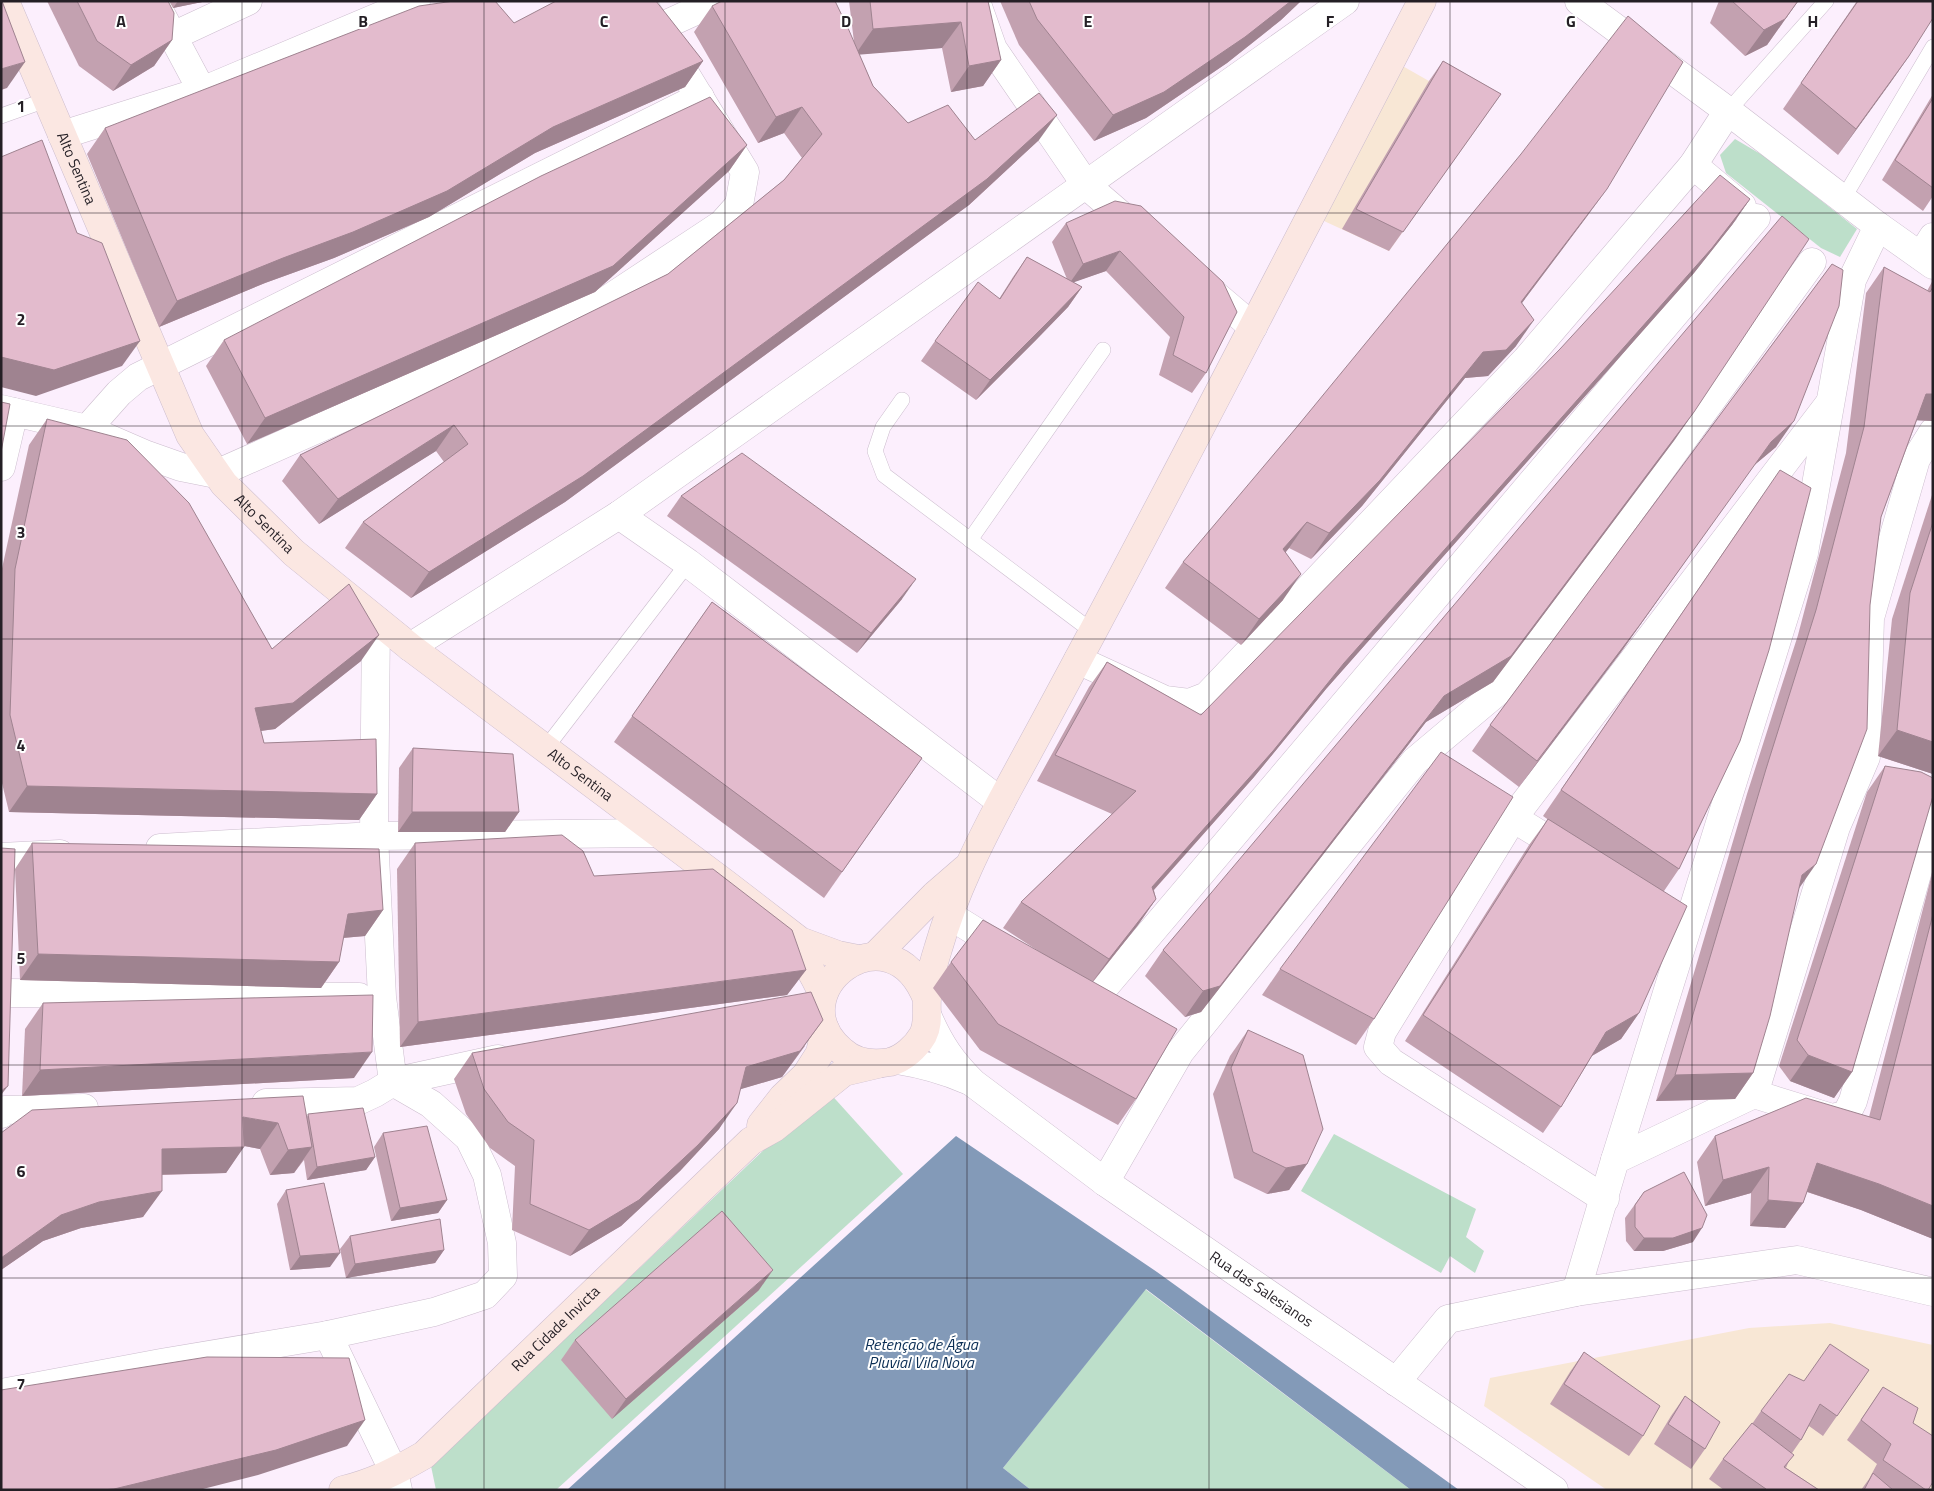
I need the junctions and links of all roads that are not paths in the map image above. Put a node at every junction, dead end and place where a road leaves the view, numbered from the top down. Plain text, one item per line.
1 (5, 1) edge
2 (154, 1) edge
3 (248, 1) edge
4 (416, 1) edge
5 (641, 1) edge
6 (717, 1) edge
7 (976, 1) edge
8 (1345, 1) edge
9 (1422, 1) edge
10 (1826, 1) edge
11 (1588, 4) edge
12 (658, 28) junction
13 (173, 36) junction
14 (1933, 48) edge
15 (202, 91) junction
16 (700, 97) junction
17 (46, 100) junction
18 (1728, 111) junction
19 (1, 116) edge
20 (62, 135) junction
21 (1694, 165) junction
22 (1086, 185) junction
23 (1843, 199) junction
24 (1756, 218) junction
25 (1878, 226) junction
26 (1154, 243) edge
27 (1929, 253) edge
28 (1812, 262) junction
29 (1192, 275) edge
30 (1852, 280) junction
31 (1252, 327) junction
32 (1103, 350) dead end
33 (160, 367) junction
34 (902, 400) dead end
35 (1831, 401) junction
36 (8, 410) edge
37 (87, 429) junction
38 (1933, 432) edge
39 (1, 467) edge
40 (216, 474) junction
41 (619, 515) junction
42 (970, 540) junction
43 (688, 563) junction
44 (376, 620) junction
45 (1093, 632) junction
46 (410, 647) junction
47 (1078, 660) junction
48 (545, 749) junction
49 (1482, 793) edge
50 (1001, 802) junction
51 (1933, 817) edge
52 (1513, 818) junction
53 (657, 833) junction
54 (374, 836) junction
55 (140, 850) edge
56 (82, 853) edge
57 (1588, 864) edge
58 (3, 865) edge
59 (966, 868) junction
60 (726, 884) junction
61 (1663, 910) edge
62 (949, 915) junction
63 (1688, 926) junction
64 (866, 958) junction
65 (1024, 962) edge
66 (7, 965) edge
67 (1066, 987) edge
68 (8, 993) junction
69 (823, 995) junction
70 (382, 998) junction
71 (1092, 1003) junction
72 (928, 1008) junction
73 (1124, 1021) edge
74 (7, 1022) edge
75 (825, 1029) junction
76 (1156, 1039) edge
77 (1180, 1052) junction
78 (526, 1053) edge
79 (888, 1062) junction
80 (6, 1081) edge
81 (392, 1082) junction
82 (973, 1083) junction
83 (1754, 1094) junction
84 (241, 1104) edge
85 (113, 1107) edge
86 (3, 1112) edge
87 (751, 1141) junction
88 (1615, 1160) junction
89 (1105, 1182) junction
90 (1605, 1198) junction
91 (1576, 1292) junction
92 (1933, 1292) edge
93 (328, 1336) junction
94 (1396, 1382) junction
95 (1, 1393) edge
96 (396, 1481) edge
97 (343, 1490) edge
98 (1554, 1490) edge

1 - 17 main road, Alto Sentina
2 - 13 street
3 - 13 street
4 - 15 street
5 - 12 street
6 - 12 street
7 - 22 street
8 - 22 street
9 - 31 main road
10 - 18 lane
11 - 18 street
12 - 16 street
13 - 15 street
14 - 23 lane
15 - 20 street
16 - 33 street
16 - 40 street
17 - 19 lane
17 - 20 main road, Alto Sentina
18 - 21 street
18 - 23 street
20 - 33 main road, Alto Sentina
21 - 24 street
21 - 47 street
22 - 26 street
22 - 41 street
23 - 25 street
24 - 28 street
24 - 71 street
25 - 27 street
25 - 30 street
28 - 30 street
28 - 77 street
29 - 31 street
30 - 35 street
31 - 45 main road
32 - 42 lane
33 - 37 street
33 - 40 main road, Alto Sentina
34 - 42 lane
35 - 52 street
35 - 63 street
36 - 37 street
36 - 39 street
37 - 40 street
38 - 83 street
40 - 44 main road, Alto Sentina
41 - 43 street
41 - 46 street
42 - 45 lane
43 - 48 lane
43 - 50 street
44 - 46 main road, Alto Sentina
44 - 54 street
45 - 47 main road
46 - 48 main road, Alto Sentina
47 - 50 main road
48 - 53 main road, Alto Sentina
49 - 52 street
50 - 59 main road
51 - 83 street
52 - 57 street
52 - 90 street
53 - 54 street
53 - 60 main road, Alto Sentina
54 - 55 street
54 - 70 street
56 - 58 street
59 - 62 main road
59 - 64 main road
60 - 64 main road, Alto Sentina
60 - 69 main road, Alto Sentina
61 - 63 street
62 - 65 street
62 - 72 main road
63 - 88 street
64 - 69 main road
64 - 72 main road
66 - 68 street
67 - 71 street
68 - 70 street
68 - 74 street
69 - 75 main road
70 - 81 street
71 - 73 street
72 - 79 main road
72 - 82 street, Rua das Salesianos
75 - 79 main road
75 - 87 main road, Rua Cidade Invicta
76 - 77 street
77 - 89 street
78 - 81 street
79 - 82 street, Rua das Salesianos
79 - 87 main road, Rua Cidade Invicta
80 - 86 street
81 - 84 street
81 - 93 street
82 - 89 street, Rua das Salesianos
83 - 88 street
85 - 86 street
87 - 96 main road, Rua Cidade Invicta
88 - 90 street
89 - 94 street, Rua das Salesianos
90 - 91 street
91 - 92 street
91 - 94 street
93 - 95 street
93 - 96 street
94 - 98 street, Rua das Salesianos
96 - 97 main road, Rua Cidade Invicta

